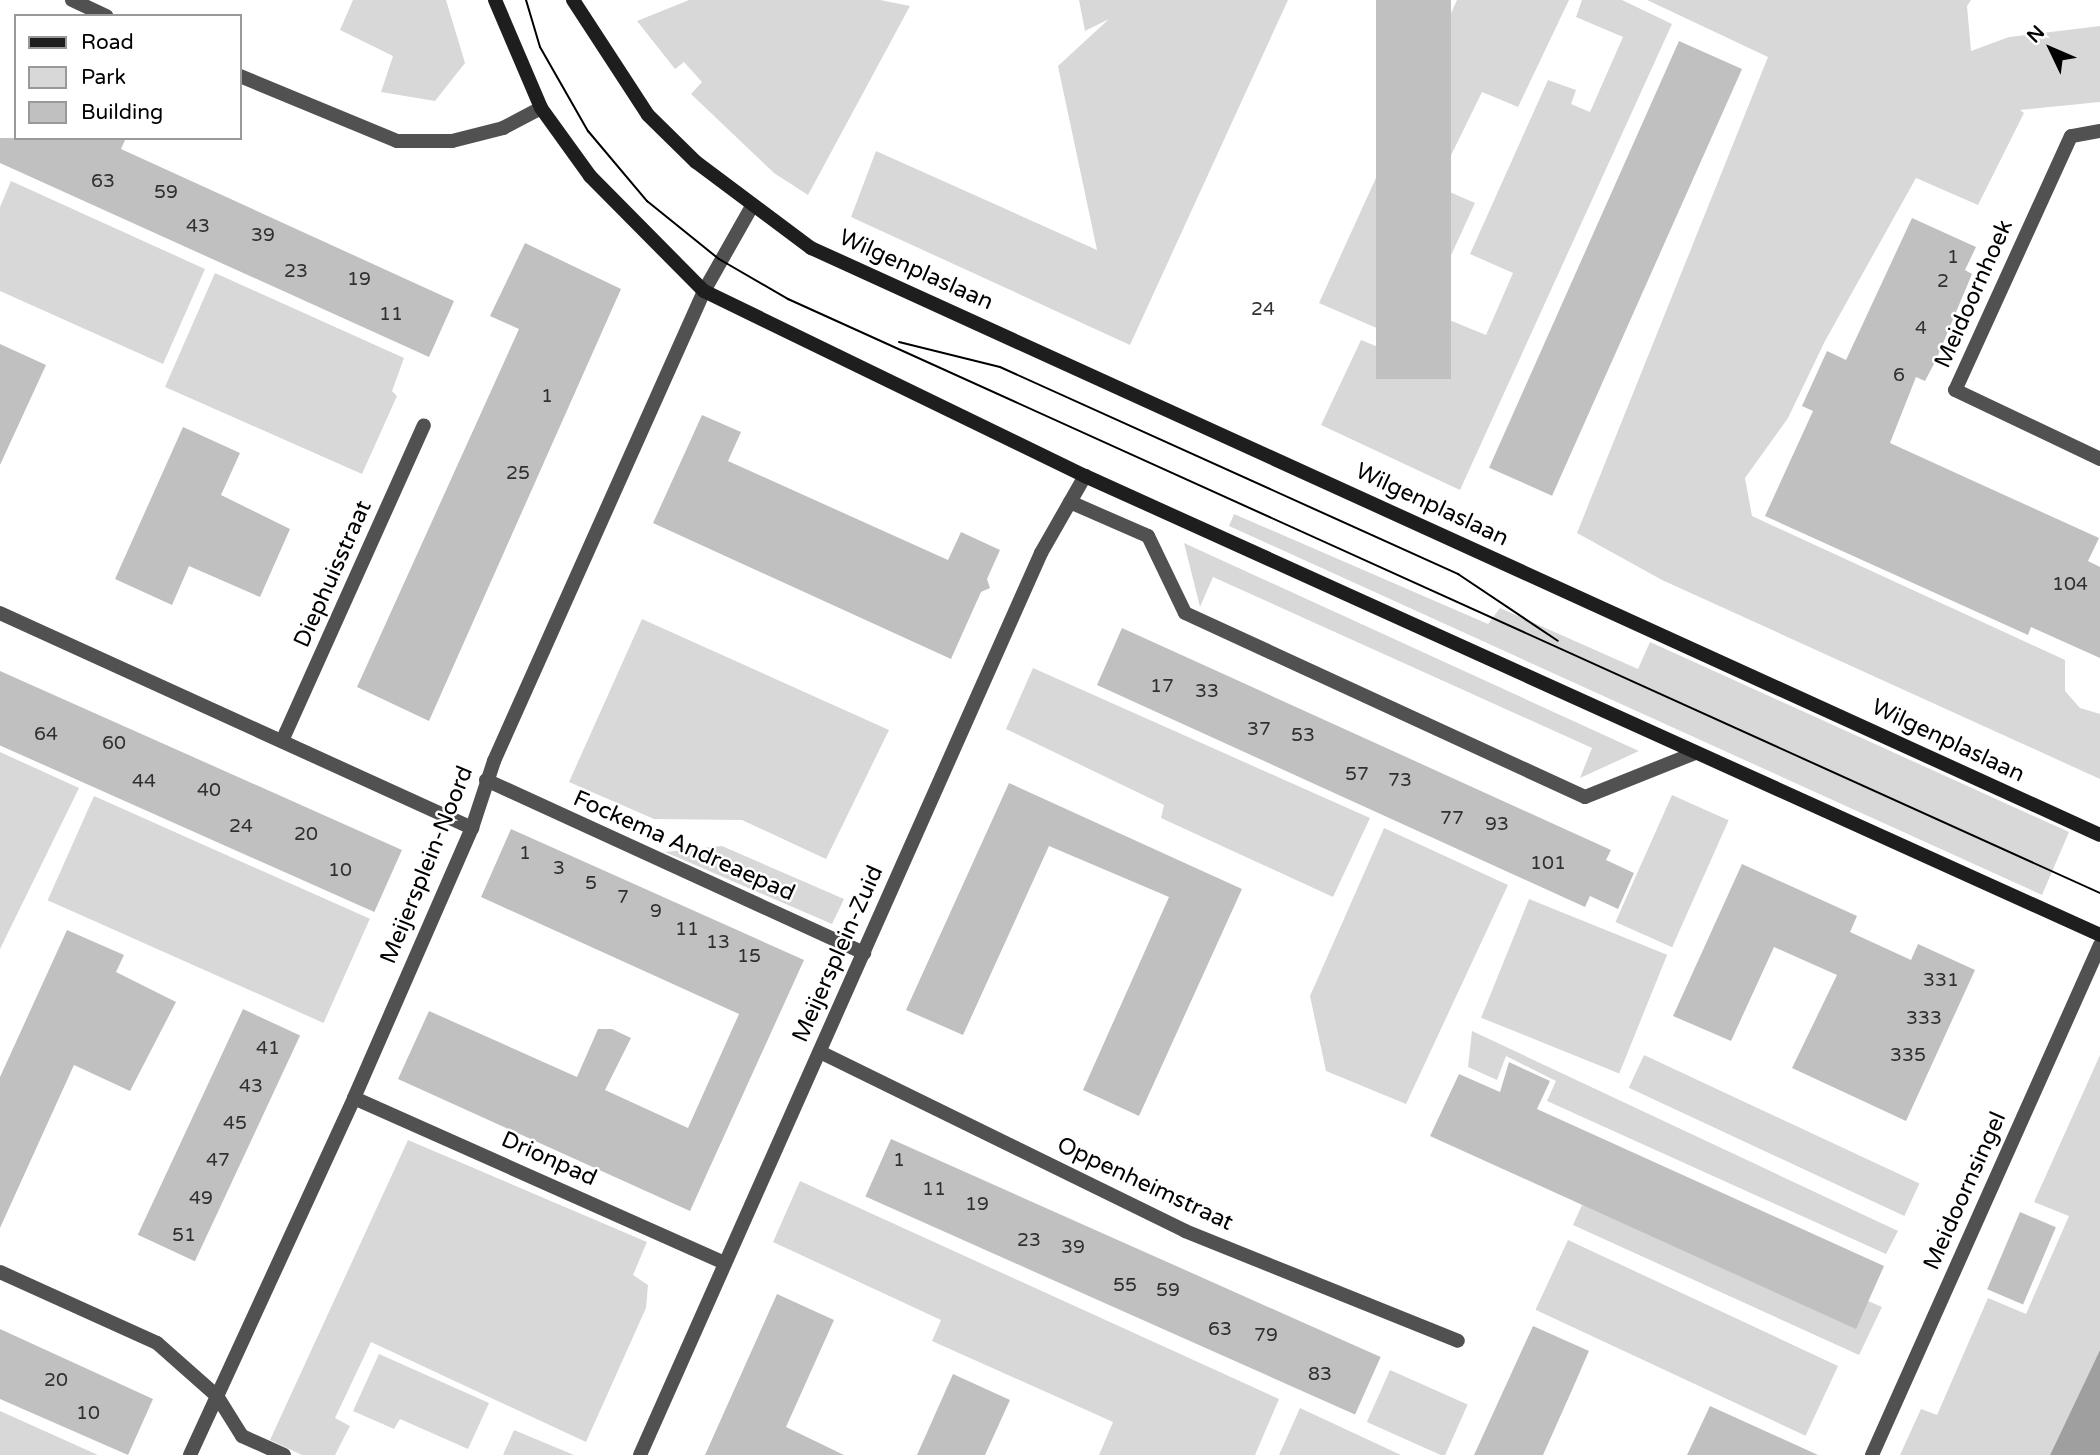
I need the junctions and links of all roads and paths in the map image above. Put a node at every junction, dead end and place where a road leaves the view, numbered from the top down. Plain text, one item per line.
1 (72, 0) edge
2 (495, 0) edge
3 (573, 0) edge
4 (103, 14) edge
5 (242, 77) edge
6 (541, 108) junction
7 (2100, 131) edge
8 (752, 206) junction
9 (704, 291) junction
10 (424, 425) dead end
11 (2100, 459) edge
12 (1085, 476) junction
13 (1070, 502) junction
14 (0, 613) edge
15 (282, 741) junction
16 (1695, 753) junction
17 (486, 780) junction
18 (472, 828) junction
19 (2100, 835) edge
20 (2100, 935) edge
21 (2100, 945) edge
22 (864, 953) junction
23 (820, 1052) junction
24 (354, 1098) junction
25 (726, 1262) junction
26 (0, 1272) edge
27 (1458, 1340) dead end
28 (217, 1396) junction
29 (190, 1455) edge
30 (284, 1455) edge
31 (640, 1455) edge
32 (1872, 1455) edge

1 - 4 street
2 - 6 street
3 - 8 street, Wilgenplaslaan
5 - 6 street
6 - 9 street
7 - 11 street, Meidoornhoek
8 - 9 street
8 - 19 street, Wilgenplaslaan
9 - 12 street
9 - 17 street, Meijersplein-Noord
10 - 15 street, Diephuisstraat
12 - 13 street, Meijersplein-Zuid
12 - 16 street
13 - 16 street
13 - 22 street, Meijersplein-Zuid
14 - 15 street
15 - 18 street
16 - 20 street
17 - 18 street, Meijersplein-Noord
17 - 22 street, Fockema Andreaepad
18 - 24 street, Meijersplein-Noord
21 - 32 street, Meidoornsingel
22 - 23 street, Meijersplein-Zuid
23 - 25 street, Meijersplein-Zuid
23 - 27 street, Oppenheimstraat
24 - 25 street, Drionpad
24 - 28 street, Meijersplein-Noord
25 - 31 street, Meijersplein-Zuid
26 - 28 street
28 - 29 street, Meijersplein-Noord
28 - 30 street

